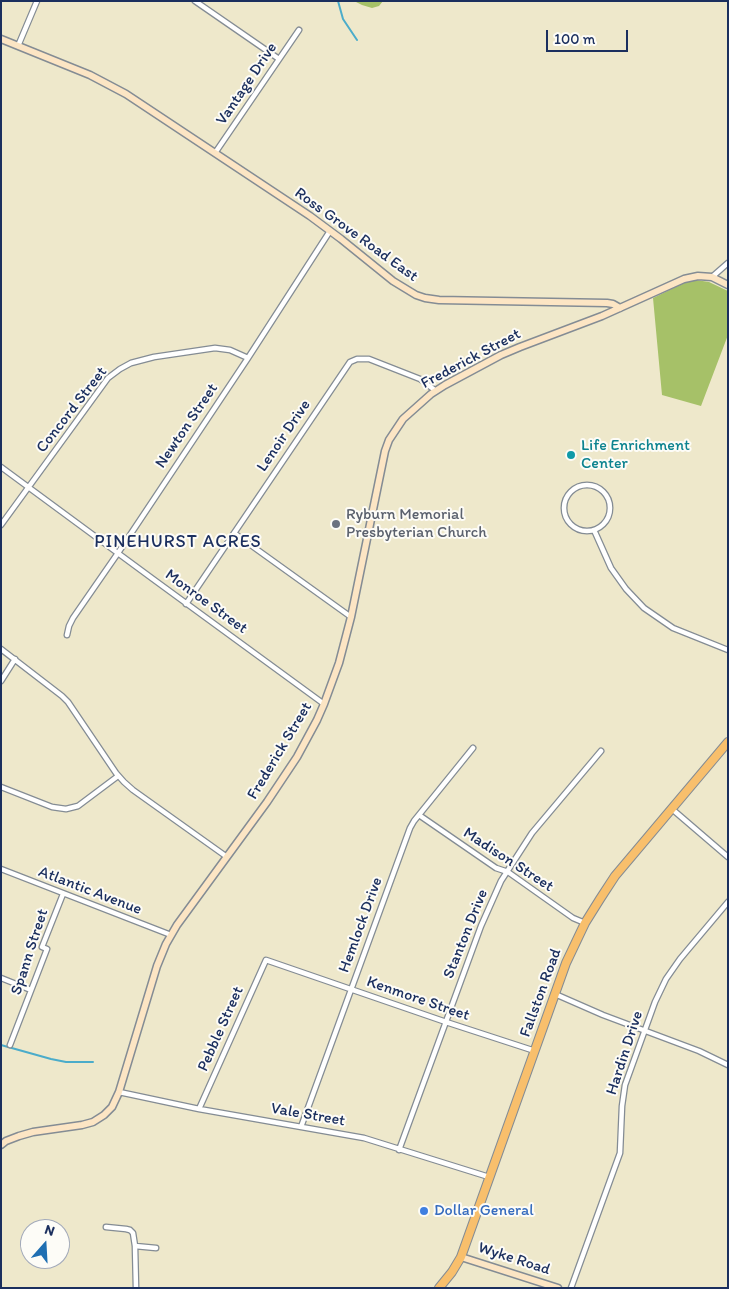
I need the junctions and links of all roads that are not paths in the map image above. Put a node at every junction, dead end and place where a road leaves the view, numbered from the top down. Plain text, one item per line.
1 (38, 1) edge
2 (195, 1) edge
3 (299, 30) dead end
4 (1, 38) edge
5 (18, 46) junction
6 (279, 59) junction
7 (215, 153) junction
8 (330, 231) junction
9 (728, 263) edge
10 (712, 277) junction
11 (728, 285) edge
12 (620, 308) junction
13 (248, 358) junction
14 (436, 391) junction
15 (1, 467) edge
16 (30, 488) junction
17 (1, 525) edge
18 (594, 530) junction
19 (234, 533) junction
20 (118, 553) junction
21 (186, 604) junction
22 (351, 617) junction
23 (68, 635) dead end
24 (1, 649) edge
25 (728, 650) edge
26 (15, 659) junction
27 (1, 681) edge
28 (324, 704) junction
29 (728, 742) edge
30 (473, 748) dead end
31 (601, 752) dead end
32 (118, 776) junction
33 (1, 787) edge
34 (672, 809) junction
35 (419, 815) junction
36 (227, 857) junction
37 (728, 857) edge
38 (1, 869) edge
39 (508, 872) junction
40 (63, 894) junction
41 (728, 902) edge
42 (585, 923) junction
43 (171, 935) junction
44 (266, 960) joint
45 (1, 978) edge
46 (32, 990) junction
47 (351, 990) junction
48 (555, 994) junction
49 (446, 1022) junction
50 (645, 1031) junction
51 (10, 1045) dead end
52 (534, 1051) junction
53 (728, 1065) edge
54 (119, 1092) junction
55 (199, 1109) junction
56 (301, 1127) junction
57 (3, 1142) edge
58 (398, 1150) junction
59 (489, 1177) junction
60 (106, 1227) dead end
61 (135, 1246) junction
62 (156, 1248) dead end
63 (460, 1257) junction
64 (136, 1288) edge
65 (440, 1288) edge
66 (558, 1288) edge
67 (571, 1288) edge

1 - 5 street
2 - 6 street
3 - 6 street, Vantage Drive
4 - 5 street, Ross Grove Road East
5 - 7 street, Ross Grove Road East
6 - 7 street, Vantage Drive
7 - 8 street, Ross Grove Road East
8 - 12 street, Ross Grove Road East
8 - 13 street, Newton Street
9 - 10 street
10 - 11 street
10 - 12 street
12 - 14 street, Frederick Street
13 - 16 street, Concord Street
13 - 20 street, Newton Street
14 - 19 street, Lenoir Drive
14 - 22 street, Frederick Street
15 - 16 street, Monroe Street
16 - 17 street, Concord Street
16 - 20 street, Monroe Street
18 - 18 street
18 - 25 street
19 - 21 street, Lenoir Drive
19 - 22 street
20 - 21 street, Monroe Street
20 - 23 street, Newton Street
21 - 28 street, Monroe Street
22 - 28 street, Frederick Street
24 - 26 street
26 - 27 street
26 - 32 street
28 - 36 street, Frederick Street
29 - 34 main road, Fallston Road
30 - 35 street, Hemlock Drive
31 - 39 street, Stanton Drive
32 - 33 street
32 - 36 street
34 - 37 street
34 - 42 main road, Fallston Road
35 - 39 street, Madison Street
35 - 47 street, Hemlock Drive
36 - 43 street, Frederick Street
38 - 40 street, Atlantic Avenue
39 - 42 street, Madison Street
39 - 49 street, Stanton Drive
40 - 43 street, Atlantic Avenue
40 - 46 street, Spann Street
41 - 50 street, Hardin Drive
42 - 48 main road, Fallston Road
43 - 54 street, Frederick Street
44 - 47 street, Kenmore Street
44 - 55 street, Pebble Street
45 - 46 street
46 - 51 street, Spann Street
47 - 49 street, Kenmore Street
47 - 56 street, Hemlock Drive
48 - 50 street
48 - 52 main road, Fallston Road
49 - 52 street, Kenmore Street
49 - 58 street, Stanton Drive
50 - 53 street
50 - 67 street, Hardin Drive
52 - 59 main road, Fallston Road
54 - 55 street, Vale Street
54 - 57 street, Frederick Street
55 - 56 street, Vale Street
56 - 58 street, Vale Street
58 - 59 street, Vale Street
59 - 63 main road, Fallston Road
60 - 61 street
61 - 62 street
61 - 64 street
63 - 65 main road, Fallston Road
63 - 66 street, Wyke Road

